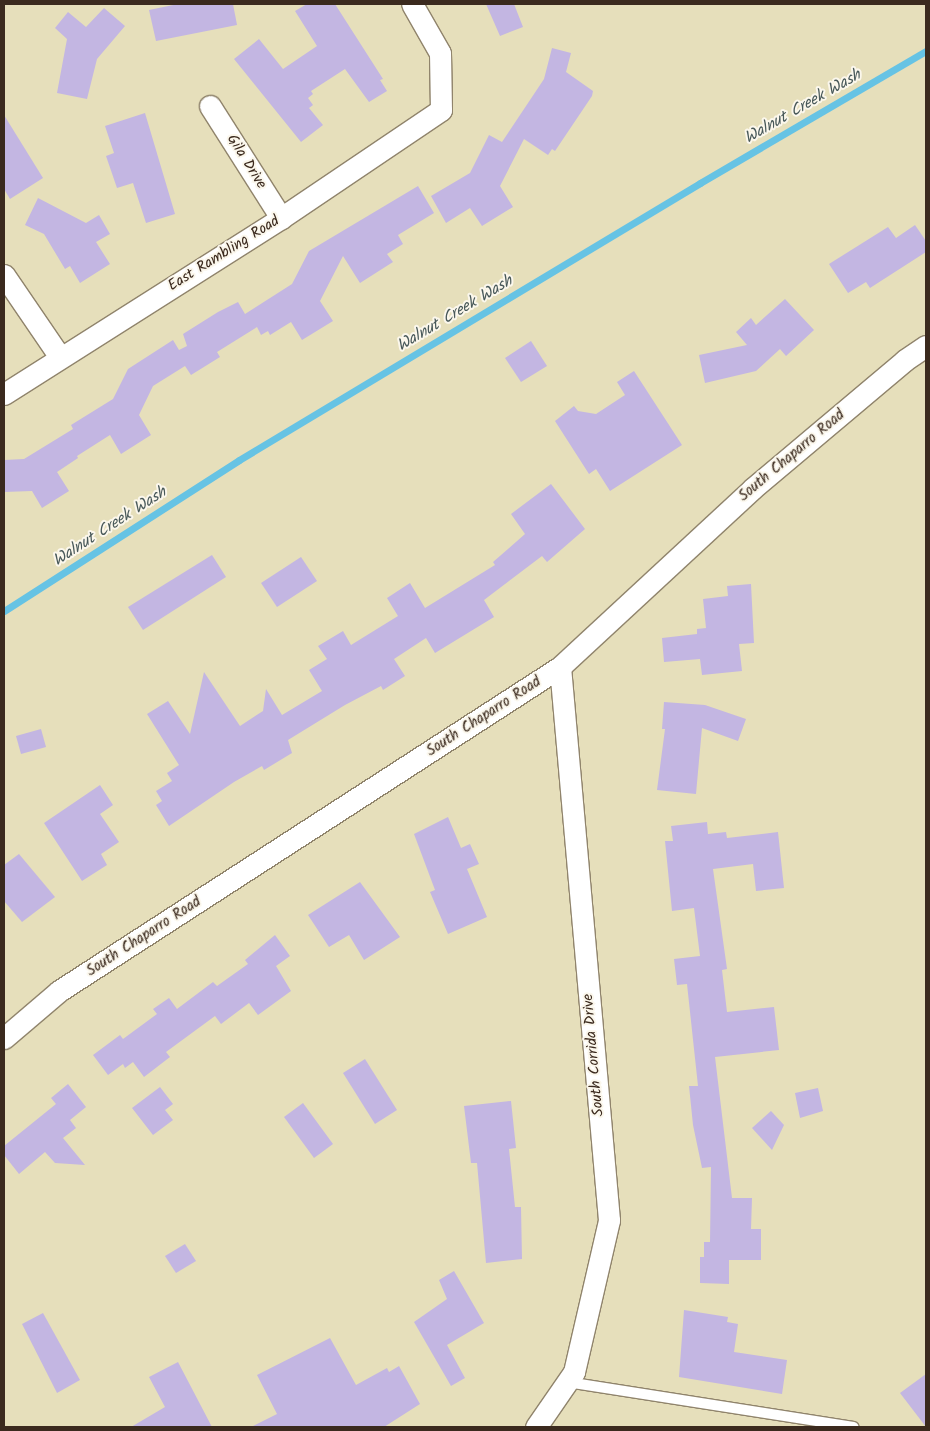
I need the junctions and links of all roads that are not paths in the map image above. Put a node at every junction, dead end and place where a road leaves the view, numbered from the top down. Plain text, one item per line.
1 (412, 4) edge
2 (210, 106) dead end
3 (281, 218) junction
4 (4, 274) edge
5 (926, 346) edge
6 (60, 357) junction
7 (4, 394) edge
8 (560, 667) junction
9 (4, 1038) edge
10 (568, 1382) junction
11 (536, 1427) edge
12 (853, 1427) edge

1 - 3 street, East Rambling Road
2 - 3 street, Gila Drive
3 - 6 street, East Rambling Road
4 - 6 street
5 - 8 street, South Chaparro Road
6 - 7 street, East Rambling Road
8 - 9 street, South Chaparro Road
8 - 10 street, South Corrida Drive
10 - 11 street, South Corrida Drive
10 - 12 lane

